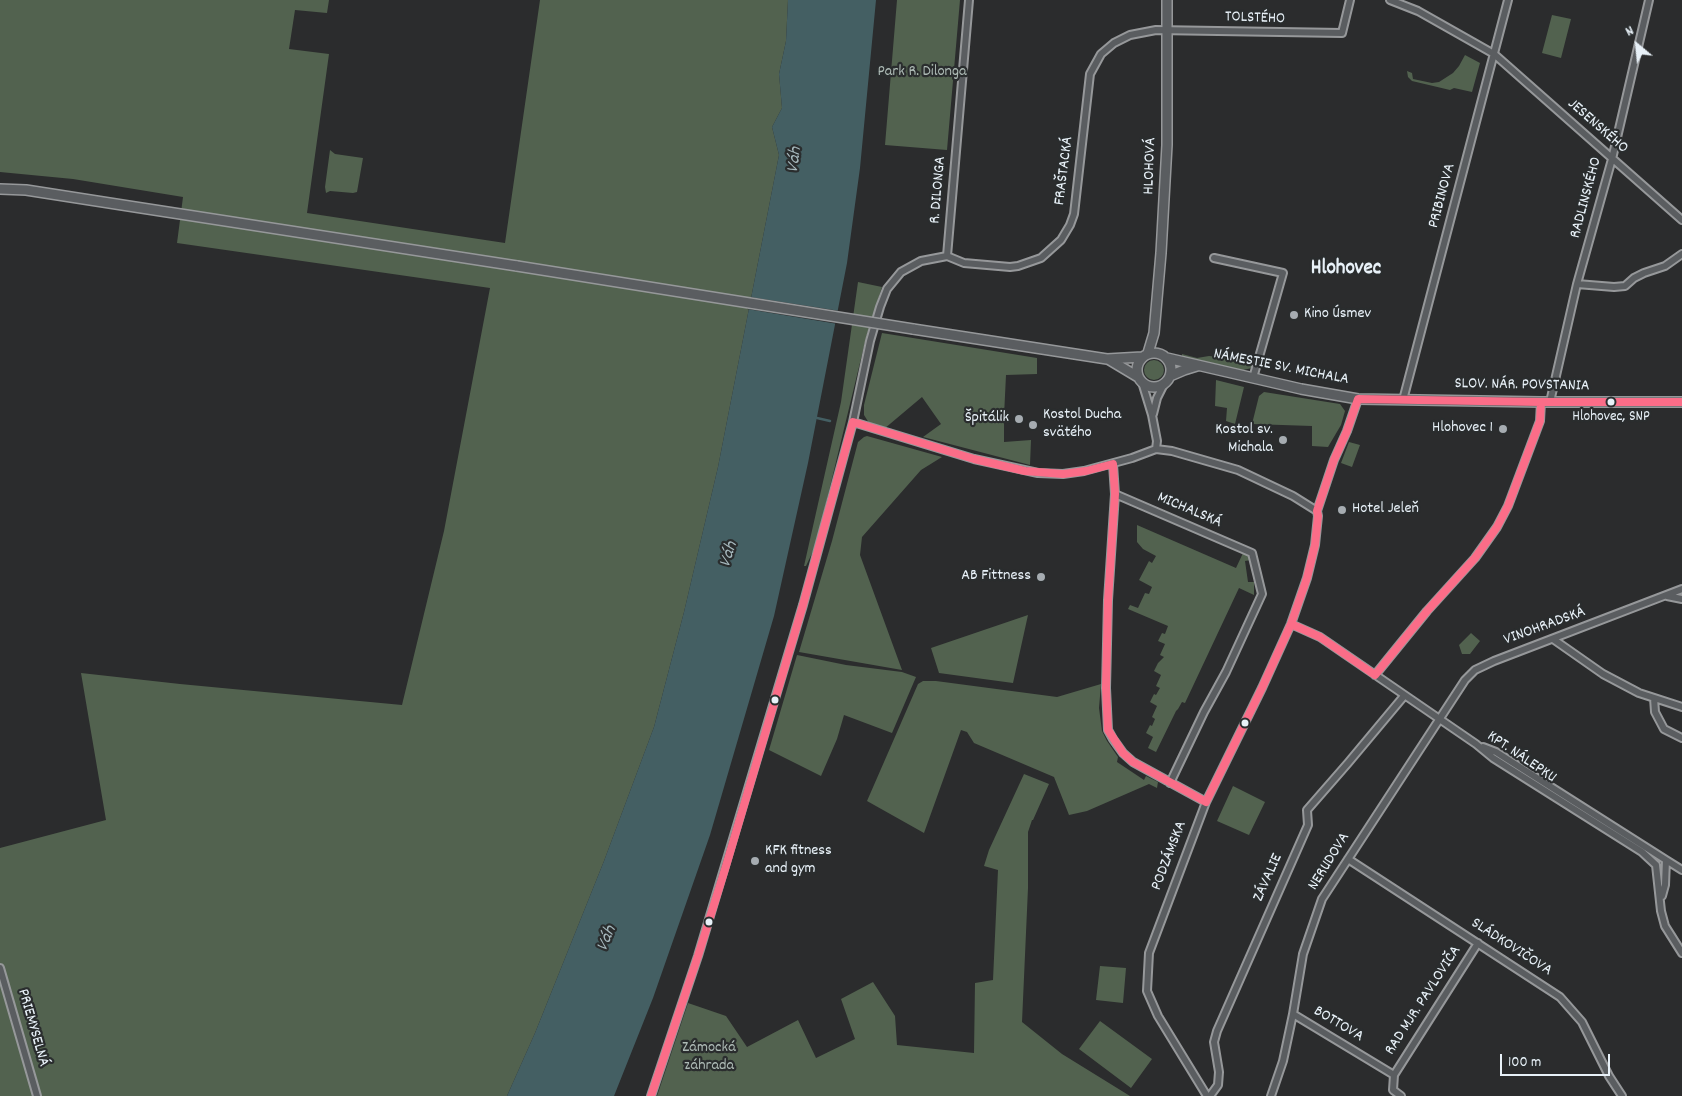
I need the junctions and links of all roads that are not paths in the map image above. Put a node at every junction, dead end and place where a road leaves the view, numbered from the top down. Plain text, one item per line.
1 (969, 0) edge
2 (1167, 0) edge
3 (1350, 0) edge
4 (1390, 0) edge
5 (1409, 0) edge
6 (1508, 0) edge
7 (1648, 0) edge
8 (1407, 7) junction
9 (1168, 30) junction
10 (1494, 54) junction
11 (1612, 159) junction
12 (0, 189) edge
13 (1682, 220) edge
14 (1682, 254) edge
15 (947, 256) junction
16 (1214, 258) dead end
17 (1578, 284) junction
18 (1154, 333) junction
19 (1145, 355) junction
20 (1164, 356) junction
21 (1107, 358) junction
22 (1197, 366) junction
23 (1253, 378) junction
24 (1140, 379) junction
25 (1167, 380) junction
26 (1358, 398) junction
27 (1392, 400) joint
28 (1403, 400) junction
29 (1546, 402) junction
30 (1682, 402) edge
31 (1152, 415) junction
32 (853, 422) junction
33 (1156, 449) junction
34 (1113, 464) junction
35 (1115, 494) junction
36 (1317, 511) junction
37 (1682, 589) edge
38 (1667, 596) junction
39 (1682, 599) edge
40 (1291, 624) junction
41 (1553, 639) junction
42 (1375, 675) junction
43 (1404, 696) junction
44 (1654, 698) junction
45 (1682, 707) edge
46 (1440, 720) junction
47 (1682, 738) edge
48 (1476, 744) junction
49 (1170, 783) junction
50 (1206, 802) junction
51 (1348, 859) junction
52 (1666, 860) junction
53 (1682, 870) edge
54 (1660, 900) junction
55 (1478, 943) junction
56 (1682, 953) edge
57 (0, 968) edge
58 (1293, 1014) junction
59 (1394, 1075) junction
60 (37, 1096) edge
61 (651, 1096) edge
62 (1208, 1096) edge
63 (1271, 1096) edge
64 (1401, 1096) edge
65 (1622, 1096) edge

1 - 15 street, R. DILONGA
2 - 9 main road, HLOHOVÁ
3 - 9 street, TOLSTÉHO
4 - 8 street, JESENSKÉHO
5 - 8 street
6 - 10 street, PRIBINOVA
7 - 11 street, RADLINSKÉHO
8 - 10 street, JESENSKÉHO
9 - 15 street, FRAŠTACKÁ
9 - 18 main road, HLOHOVÁ
10 - 11 street, JESENSKÉHO
10 - 28 street, PRIBINOVA
11 - 13 street, JESENSKÉHO
11 - 17 street, RADLINSKÉHO
12 - 21 main road, bridge
14 - 17 street
15 - 32 street
16 - 23 street
17 - 29 street, RADLINSKÉHO
18 - 19 main road, HLOHOVÁ
18 - 20 main road, HLOHOVÁ
19 - 20 main road
19 - 21 main road
19 - 24 main road
20 - 22 main road, NÁMESTIE SV. MICHALA
20 - 25 main road
21 - 24 main road
22 - 23 main road, NÁMESTIE SV. MICHALA
22 - 25 main road, NÁMESTIE SV. MICHALA
23 - 26 main road, NÁMESTIE SV. MICHALA
24 - 25 main road
24 - 31 street
25 - 31 street
26 - 27 main road, NÁMESTIE SV. MICHALA
26 - 36 street, NÁMESTIE SV. MICHALA
27 - 28 main road, SLOV. NÁR. POVSTANIA
28 - 29 main road, SLOV. NÁR. POVSTANIA
29 - 30 main road, SLOV. NÁR. POVSTANIA
29 - 42 street, RADLINSKÉHO
31 - 33 street
32 - 34 street
32 - 61 street
33 - 34 street
33 - 36 street
34 - 35 street
35 - 49 street
35 - 49 street, MICHALSKÁ
36 - 40 street, PODZÁMSKA
37 - 38 street, VINOHRADSKÁ
38 - 39 street
38 - 41 street, VINOHRADSKÁ
40 - 42 street, KPT. NÁLEPKU
40 - 50 street, PODZÁMSKA
41 - 44 street
41 - 46 street, VINOHRADSKÁ
42 - 43 street, KPT. NÁLEPKU
43 - 46 street, KPT. NÁLEPKU
43 - 62 street, ZÁVALIE
44 - 45 street
44 - 47 street
46 - 48 street, KPT. NÁLEPKU
46 - 51 street, NERUDOVA
48 - 52 street
48 - 54 street, KPT. NÁLEPKU
49 - 50 street
50 - 62 street, PODZÁMSKA
51 - 55 street, SLÁDKOVIČOVA
51 - 58 street, NERUDOVA
52 - 53 street
52 - 54 street
54 - 56 street, KPT. NÁLEPKU
55 - 59 street, RAD MJR. PAVLOVIČA
55 - 65 street, SLÁDKOVIČOVA
57 - 60 street, PRIEMYSELNÁ
58 - 59 street, BOTTOVA
58 - 63 street, NERUDOVA
59 - 64 street

